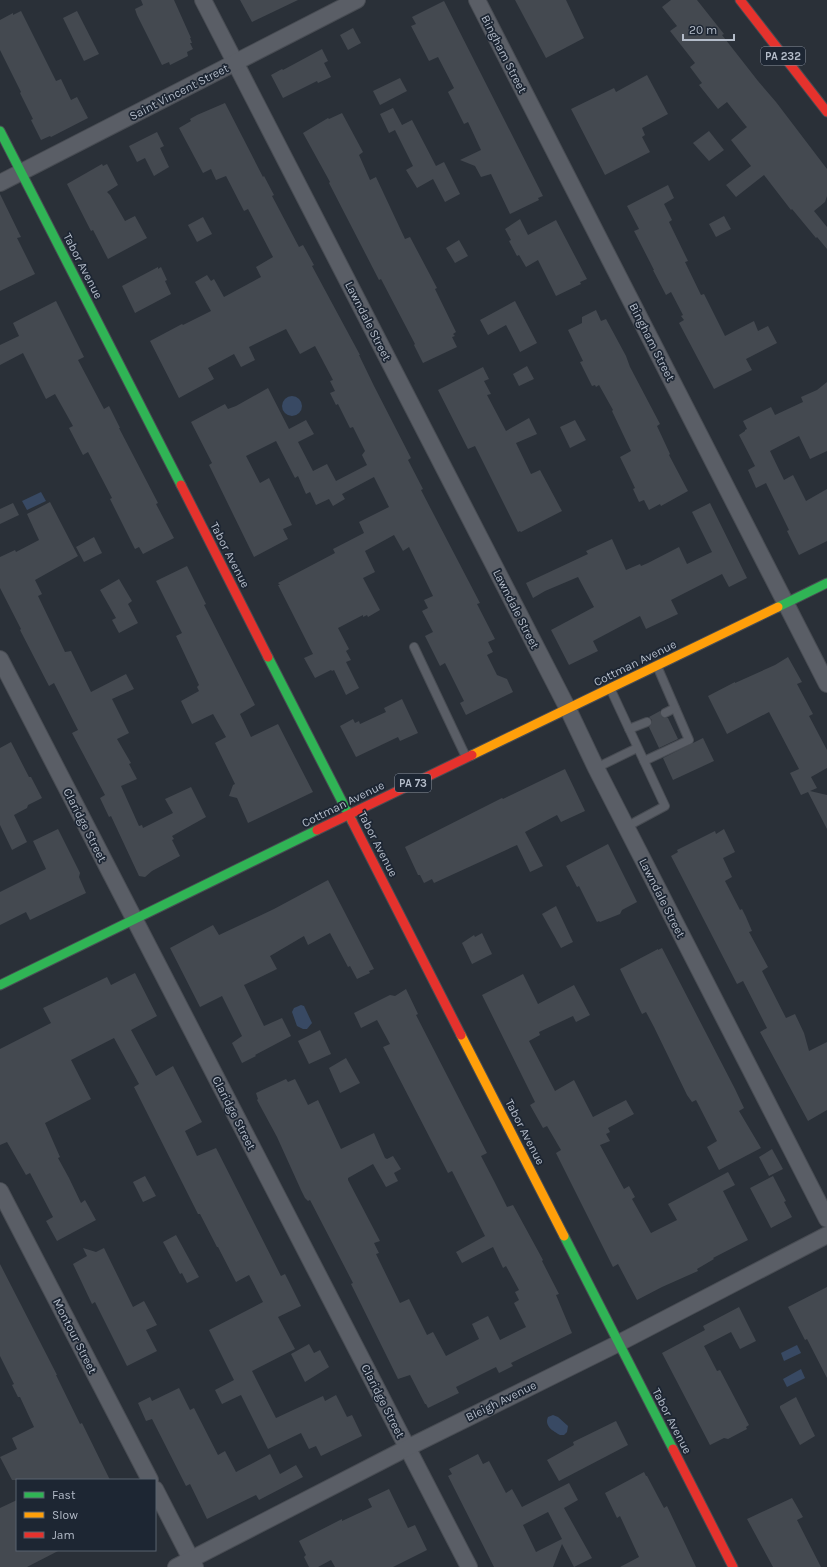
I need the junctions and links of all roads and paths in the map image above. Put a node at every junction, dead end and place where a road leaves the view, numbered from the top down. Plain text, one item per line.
1 (203, 0) edge
2 (357, 0) edge
3 (476, 0) edge
4 (740, 0) edge
5 (235, 63) junction
6 (827, 112) edge
7 (0, 131) edge
8 (21, 173) junction
9 (0, 183) edge
10 (827, 583) edge
11 (786, 603) junction
12 (414, 647) dead end
13 (0, 659) edge
14 (657, 666) junction
15 (827, 684) edge
16 (610, 688) junction
17 (675, 708) junction
18 (568, 709) junction
19 (665, 713) dead end
20 (647, 722) dead end
21 (629, 729) junction
22 (637, 748) junction
23 (466, 758) junction
24 (644, 761) junction
25 (596, 768) junction
26 (349, 814) junction
27 (626, 827) junction
28 (133, 919) junction
29 (0, 985) edge
30 (0, 1191) edge
31 (827, 1219) edge
32 (827, 1235) edge
33 (618, 1343) junction
34 (407, 1448) junction
35 (149, 1479) edge
36 (156, 1491) edge
37 (194, 1563) edge
38 (176, 1567) edge
39 (469, 1567) edge
40 (733, 1567) edge

1 - 5 street, Lawndale Street
2 - 5 street, Saint Vincent Street
3 - 11 street, Bingham Street
4 - 6 street, PA 232
5 - 8 street, Saint Vincent Street
5 - 18 street, Lawndale Street
7 - 8 street, Tabor Avenue
8 - 9 street, Saint Vincent Street
8 - 26 street, Tabor Avenue
10 - 11 street, Cottman Avenue / PA 73
11 - 14 street, Cottman Avenue / PA 73
11 - 15 street, Bingham Street
12 - 23 lane
13 - 28 street, Claridge Street
14 - 16 street, Cottman Avenue / PA 73
14 - 17 lane
16 - 18 street, Cottman Avenue / PA 73
16 - 21 lane
17 - 19 lane
17 - 24 lane
18 - 23 street, Cottman Avenue / PA 73
18 - 25 street, Lawndale Street
20 - 21 lane
21 - 22 lane
22 - 24 lane
22 - 25 lane
23 - 26 street, Cottman Avenue / PA 73
24 - 27 lane
25 - 27 street, Lawndale Street
26 - 28 street, Cottman Avenue / PA 73
26 - 33 street, Tabor Avenue
27 - 31 street, Lawndale Street
28 - 29 street, Cottman Avenue / PA 73
28 - 34 street, Claridge Street
30 - 35 street, Montour Street
32 - 33 street, Bleigh Avenue
33 - 34 street, Bleigh Avenue
33 - 40 street, Tabor Avenue
34 - 37 street, Bleigh Avenue
34 - 39 street, Claridge Street
36 - 37 street
37 - 38 street, Bleigh Avenue

